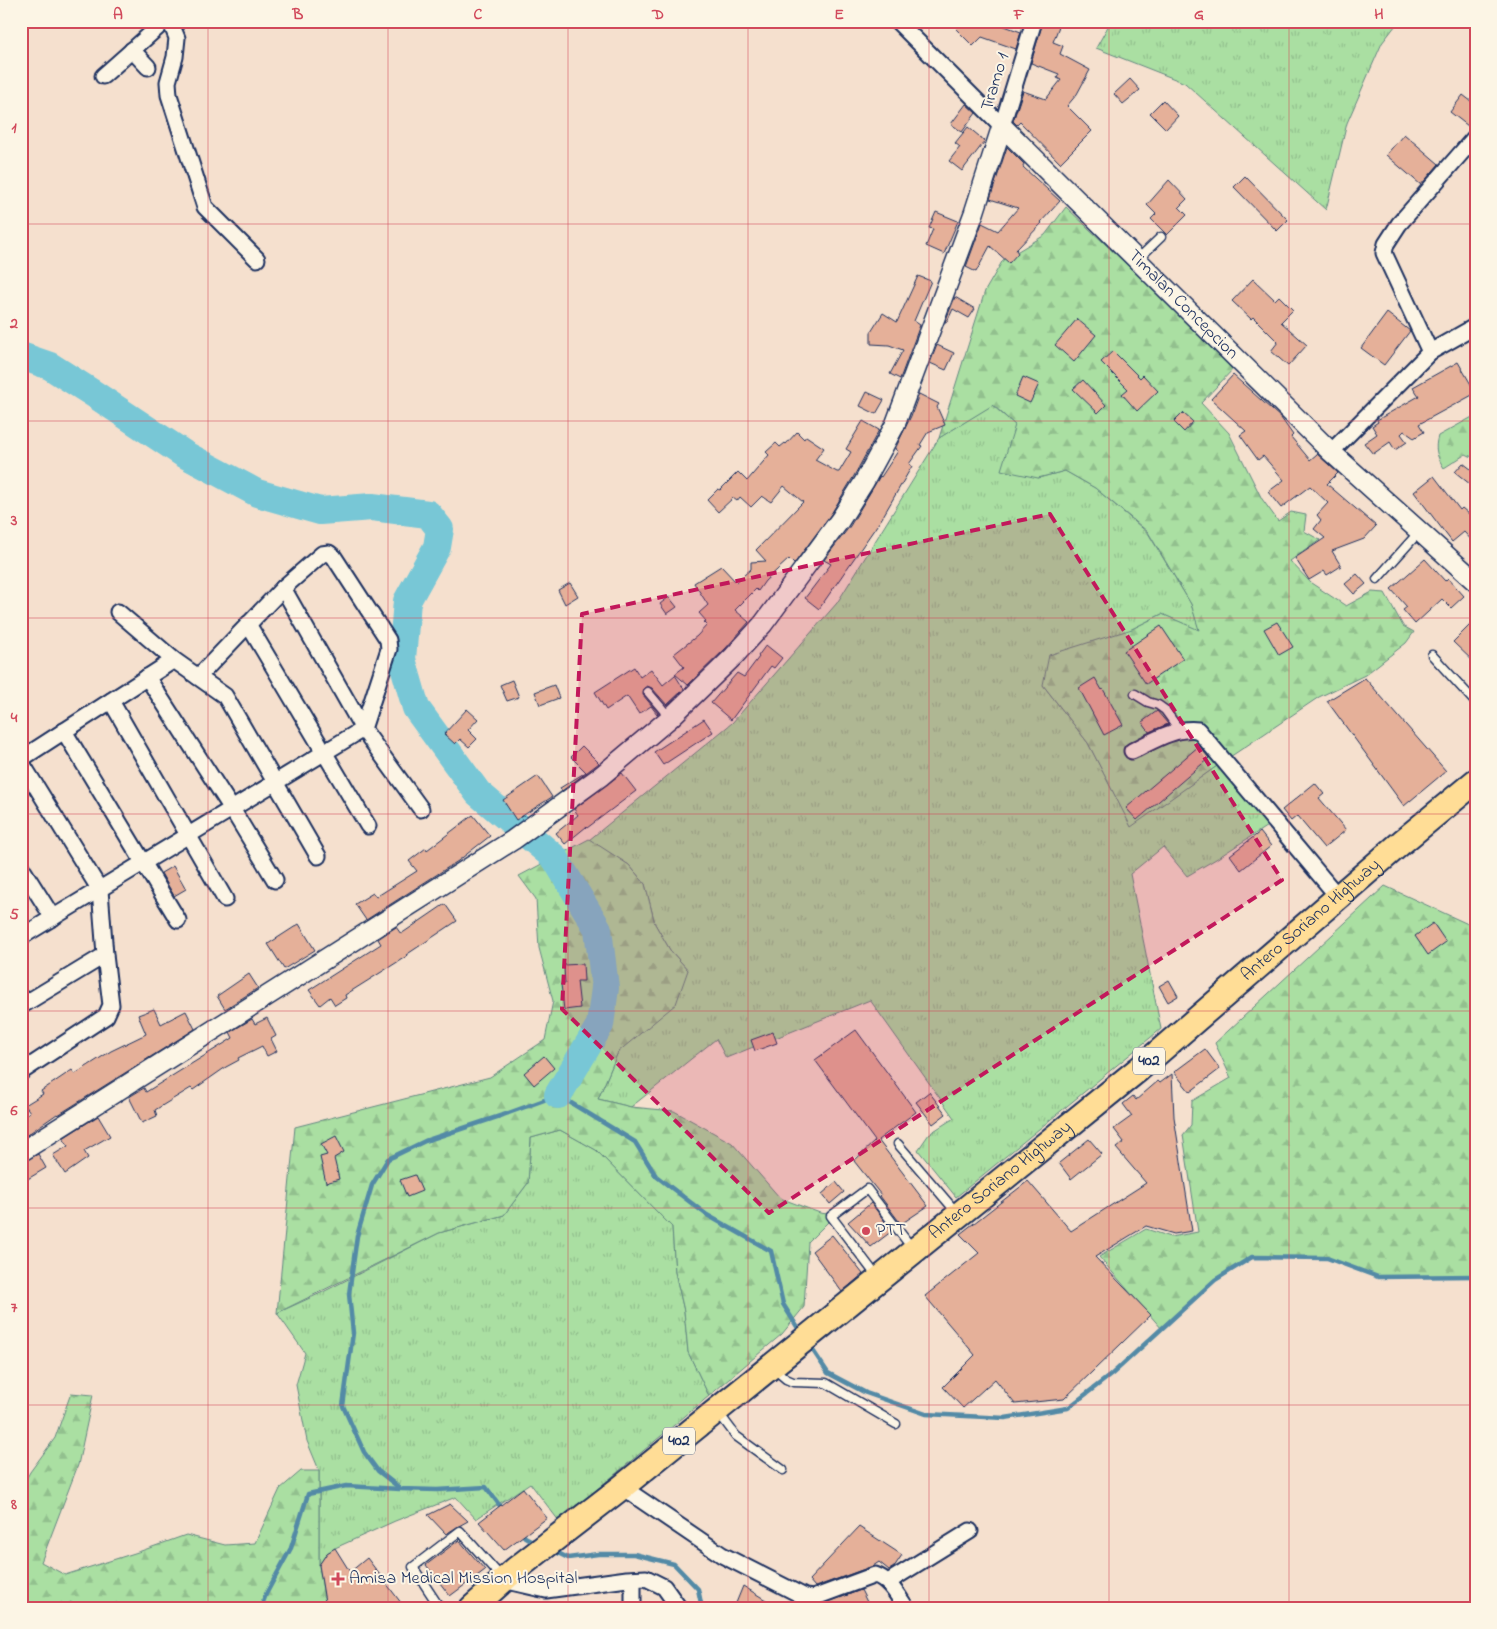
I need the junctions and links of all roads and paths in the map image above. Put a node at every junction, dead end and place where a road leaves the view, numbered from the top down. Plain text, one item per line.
1 (165, 21) edge
2 (170, 21) edge
3 (897, 21) edge
4 (1034, 21) edge
5 (132, 50) junction
6 (148, 67) dead end
7 (103, 76) dead end
8 (1002, 126) junction
9 (1476, 136) edge
10 (1161, 237) dead end
11 (257, 259) dead end
12 (1137, 260) junction
13 (1476, 326) edge
14 (1430, 352) junction
15 (1331, 452) junction
16 (1420, 532) junction
17 (1376, 579) dead end
18 (1476, 582) edge
19 (283, 588) junction
20 (118, 612) dead end
21 (248, 624) junction
22 (1432, 656) dead end
23 (174, 660) junction
24 (147, 677) junction
25 (198, 677) junction
26 (648, 692) dead end
27 (1135, 694) dead end
28 (110, 701) junction
29 (1476, 703) edge
30 (670, 718) junction
31 (362, 729) junction
32 (64, 731) junction
33 (1180, 731) junction
34 (1132, 751) dead end
35 (324, 753) junction
36 (21, 761) edge
37 (1476, 781) edge
38 (276, 782) junction
39 (232, 809) junction
40 (421, 809) dead end
41 (368, 826) dead end
42 (188, 836) junction
43 (318, 856) dead end
44 (143, 863) junction
45 (21, 867) edge
46 (275, 880) dead end
47 (100, 890) junction
48 (1339, 898) junction
49 (225, 899) dead end
50 (53, 918) junction
51 (178, 920) dead end
52 (21, 938) edge
53 (105, 955) junction
54 (21, 1006) edge
55 (21, 1072) edge
56 (898, 1144) dead end
57 (21, 1152) edge
58 (959, 1215) junction
59 (914, 1252) junction
60 (879, 1279) junction
61 (772, 1367) junction
62 (717, 1410) junction
63 (896, 1424) dead end
64 (783, 1470) dead end
65 (622, 1487) junction
66 (970, 1531) dead end
67 (633, 1579) junction
68 (504, 1580) junction
69 (888, 1582) junction
70 (440, 1608) edge
71 (472, 1608) edge
72 (633, 1608) edge
73 (679, 1608) edge
74 (906, 1608) edge

1 - 5 street
2 - 11 street
3 - 8 street, Timalan Concepcion
4 - 8 street, Tramo 1
5 - 6 street
5 - 7 street
8 - 12 street, Timalan Concepcion
8 - 30 street
9 - 14 street
10 - 12 lane
12 - 15 street, Timalan Concepcion
13 - 14 street
14 - 15 street
15 - 16 street, Timalan Concepcion
16 - 17 lane
16 - 18 street, Timalan Concepcion
19 - 21 street
19 - 31 street
19 - 31 street
20 - 23 street
21 - 25 street
21 - 35 street
22 - 29 lane
23 - 24 street
23 - 25 street
24 - 28 street
24 - 39 street
25 - 38 street
26 - 30 lane
27 - 33 lane
28 - 32 street
28 - 42 street
30 - 57 street
31 - 35 street
31 - 40 street
32 - 36 street
32 - 44 street
33 - 34 street
33 - 48 street
35 - 38 street
35 - 41 street
36 - 47 street
37 - 48 main road, Antero Soriano Highway / 402
38 - 39 street
38 - 43 street
39 - 42 street
39 - 46 street
42 - 44 street
42 - 49 street
44 - 47 street
44 - 51 street
45 - 50 street
47 - 50 street
47 - 53 street
48 - 58 main road, Antero Soriano Highway / 402
50 - 52 street
53 - 54 street
53 - 55 street
56 - 58 lane
58 - 59 main road, Antero Soriano Highway / 402
59 - 60 main road, Antero Soriano Highway / 402
59 - 60 lane
60 - 61 main road, Antero Soriano Highway / 402
61 - 62 main road, Antero Soriano Highway / 402
61 - 63 lane
62 - 64 lane
62 - 65 main road, Antero Soriano Highway / 402
65 - 68 main road, Antero Soriano Highway / 402
65 - 69 street
66 - 69 street
67 - 68 street
67 - 72 street
67 - 73 street
68 - 70 lane
68 - 71 main road, Antero Soriano Highway / 402
69 - 74 street

